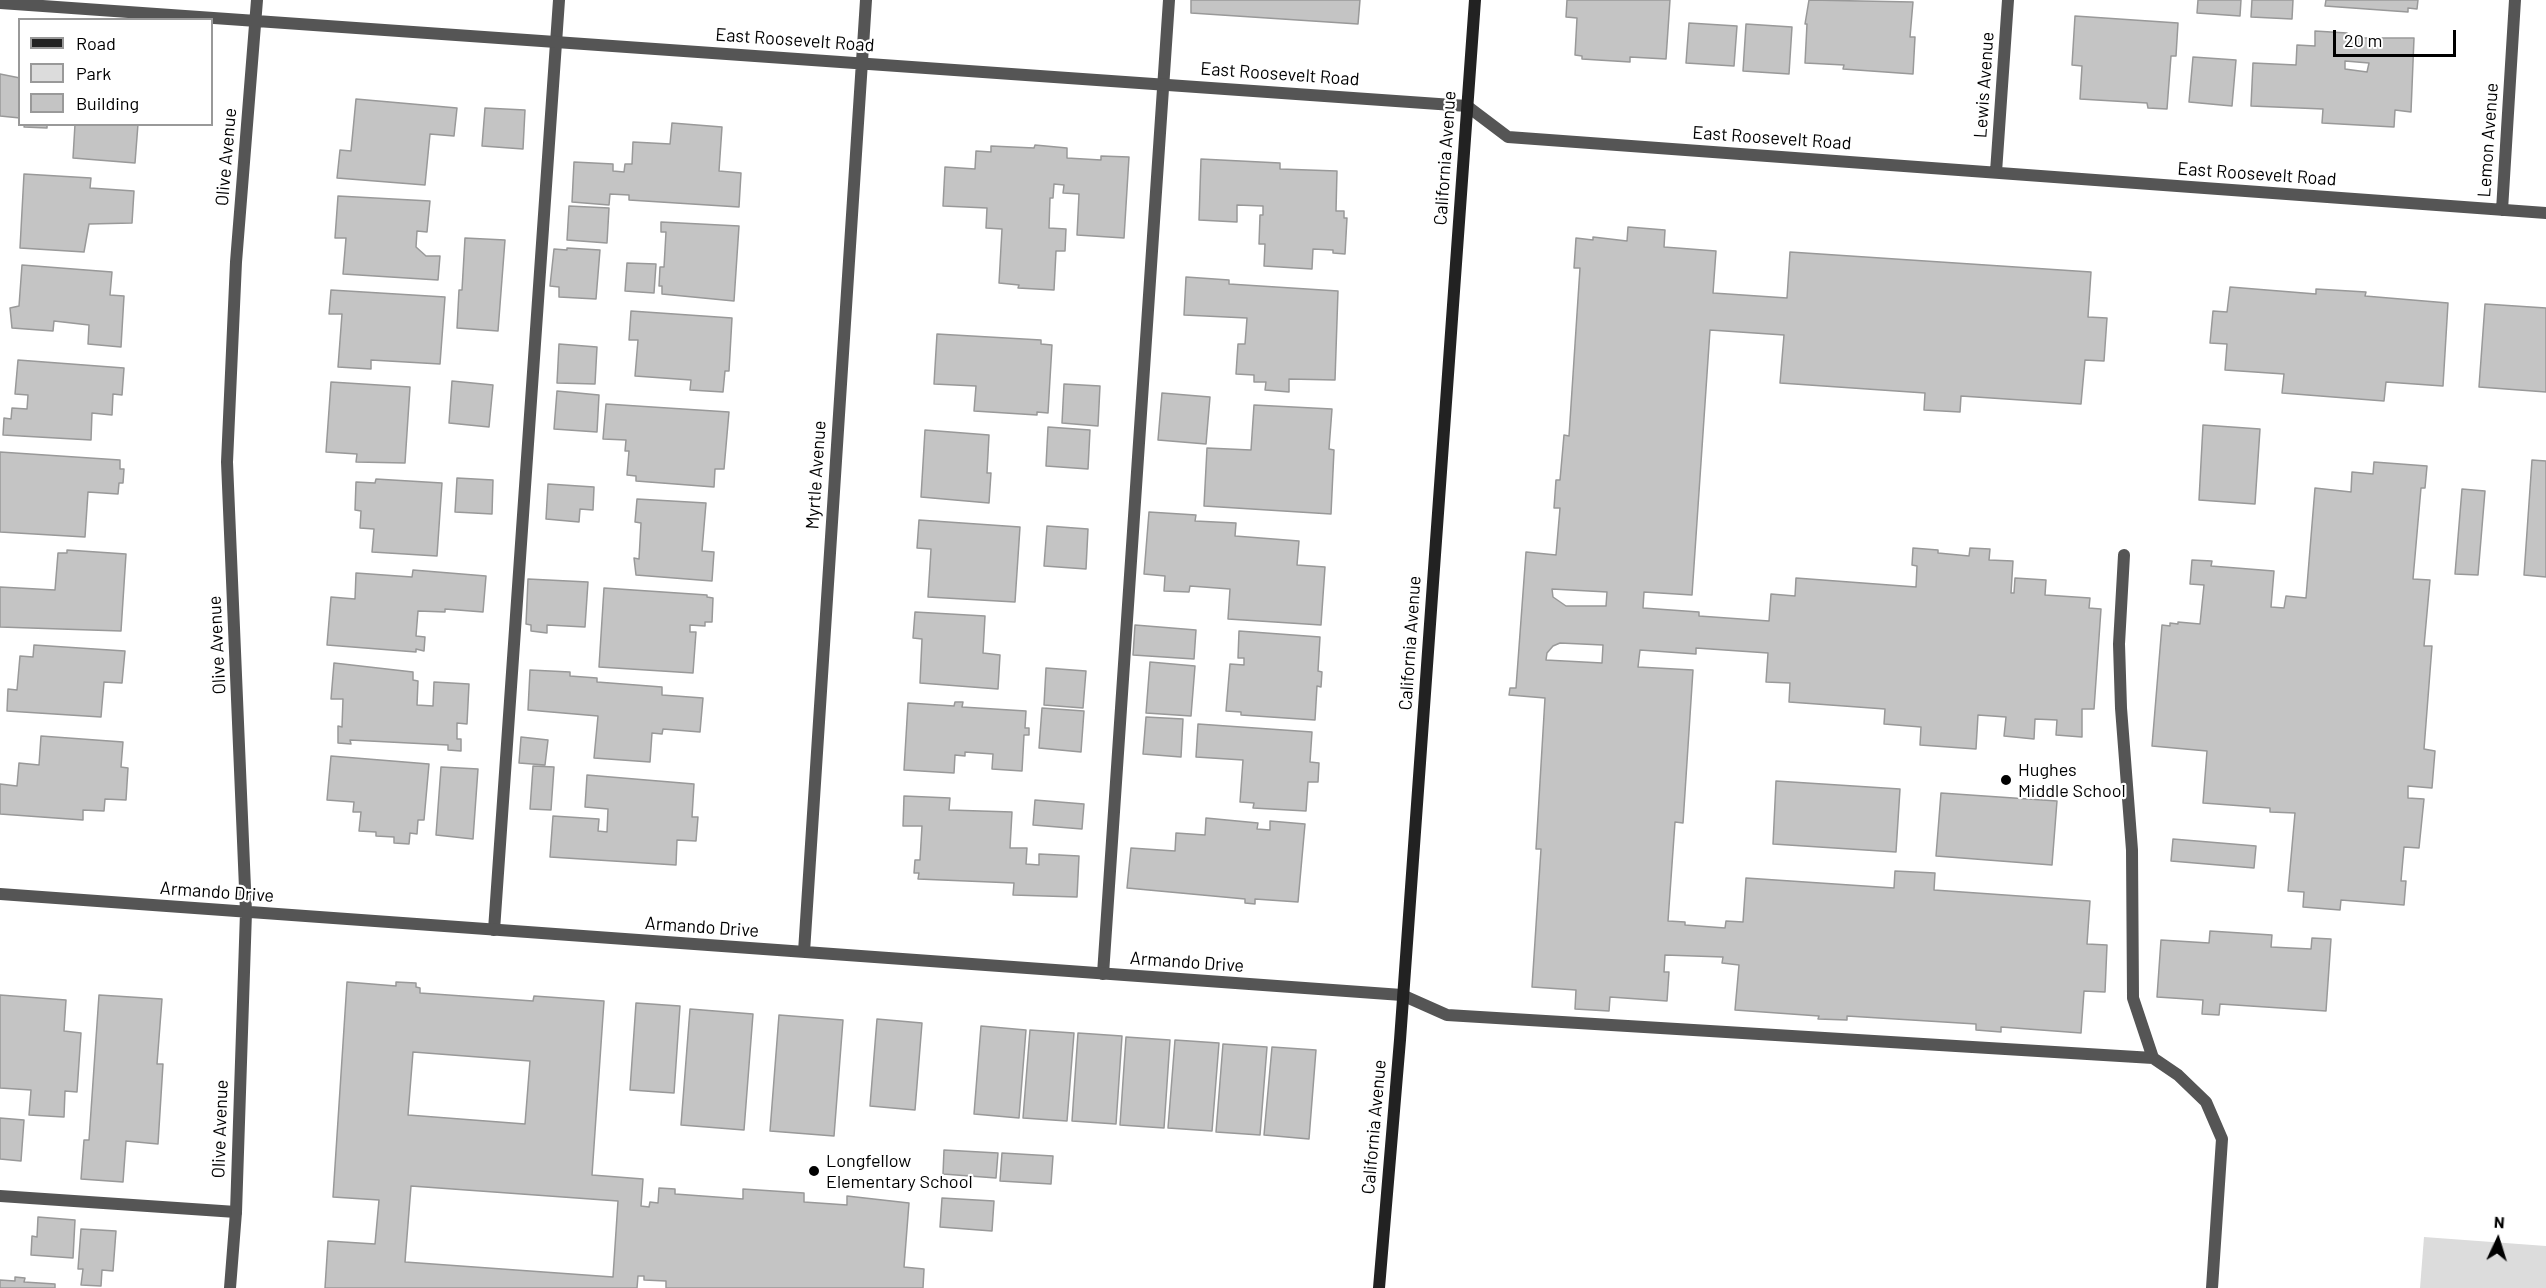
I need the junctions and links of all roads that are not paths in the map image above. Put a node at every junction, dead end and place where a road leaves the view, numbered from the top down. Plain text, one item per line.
1 (256, 0) edge
2 (559, 0) edge
3 (866, 0) edge
4 (1169, 0) edge
5 (1474, 0) edge
6 (2008, 0) edge
7 (2515, 0) edge
8 (0, 3) edge
9 (255, 20) junction
10 (556, 42) junction
11 (861, 63) junction
12 (1163, 84) junction
13 (1467, 105) junction
14 (1996, 172) junction
15 (2502, 210) junction
16 (2546, 213) edge
17 (2124, 555) dead end
18 (0, 894) edge
19 (246, 912) junction
20 (494, 930) junction
21 (804, 952) junction
22 (1103, 974) junction
23 (1402, 996) junction
24 (2153, 1058) junction
25 (0, 1196) edge
26 (236, 1212) junction
27 (230, 1288) edge
28 (1379, 1288) edge
29 (2212, 1288) edge

1 - 9 street, Olive Avenue
2 - 10 street
3 - 11 street, Myrtle Avenue
4 - 12 street
5 - 13 street, California Avenue
6 - 14 street, Lewis Avenue
7 - 15 street, Lemon Avenue
8 - 9 street, East Roosevelt Road
9 - 10 street, East Roosevelt Road
9 - 19 street, Olive Avenue
10 - 11 street, East Roosevelt Road
10 - 20 street
11 - 12 street, East Roosevelt Road
11 - 21 street, Myrtle Avenue
12 - 13 street, East Roosevelt Road
12 - 22 street
13 - 14 street, East Roosevelt Road
13 - 23 street, California Avenue
14 - 15 street, East Roosevelt Road
15 - 16 street, East Roosevelt Road
17 - 24 street
18 - 19 street, Armando Drive
19 - 20 street, Armando Drive
19 - 26 street, Olive Avenue
20 - 21 street, Armando Drive
21 - 22 street, Armando Drive
22 - 23 street, Armando Drive
23 - 24 street, Armando Drive
23 - 28 street, California Avenue
24 - 29 street
25 - 26 street
26 - 27 street, Olive Avenue

